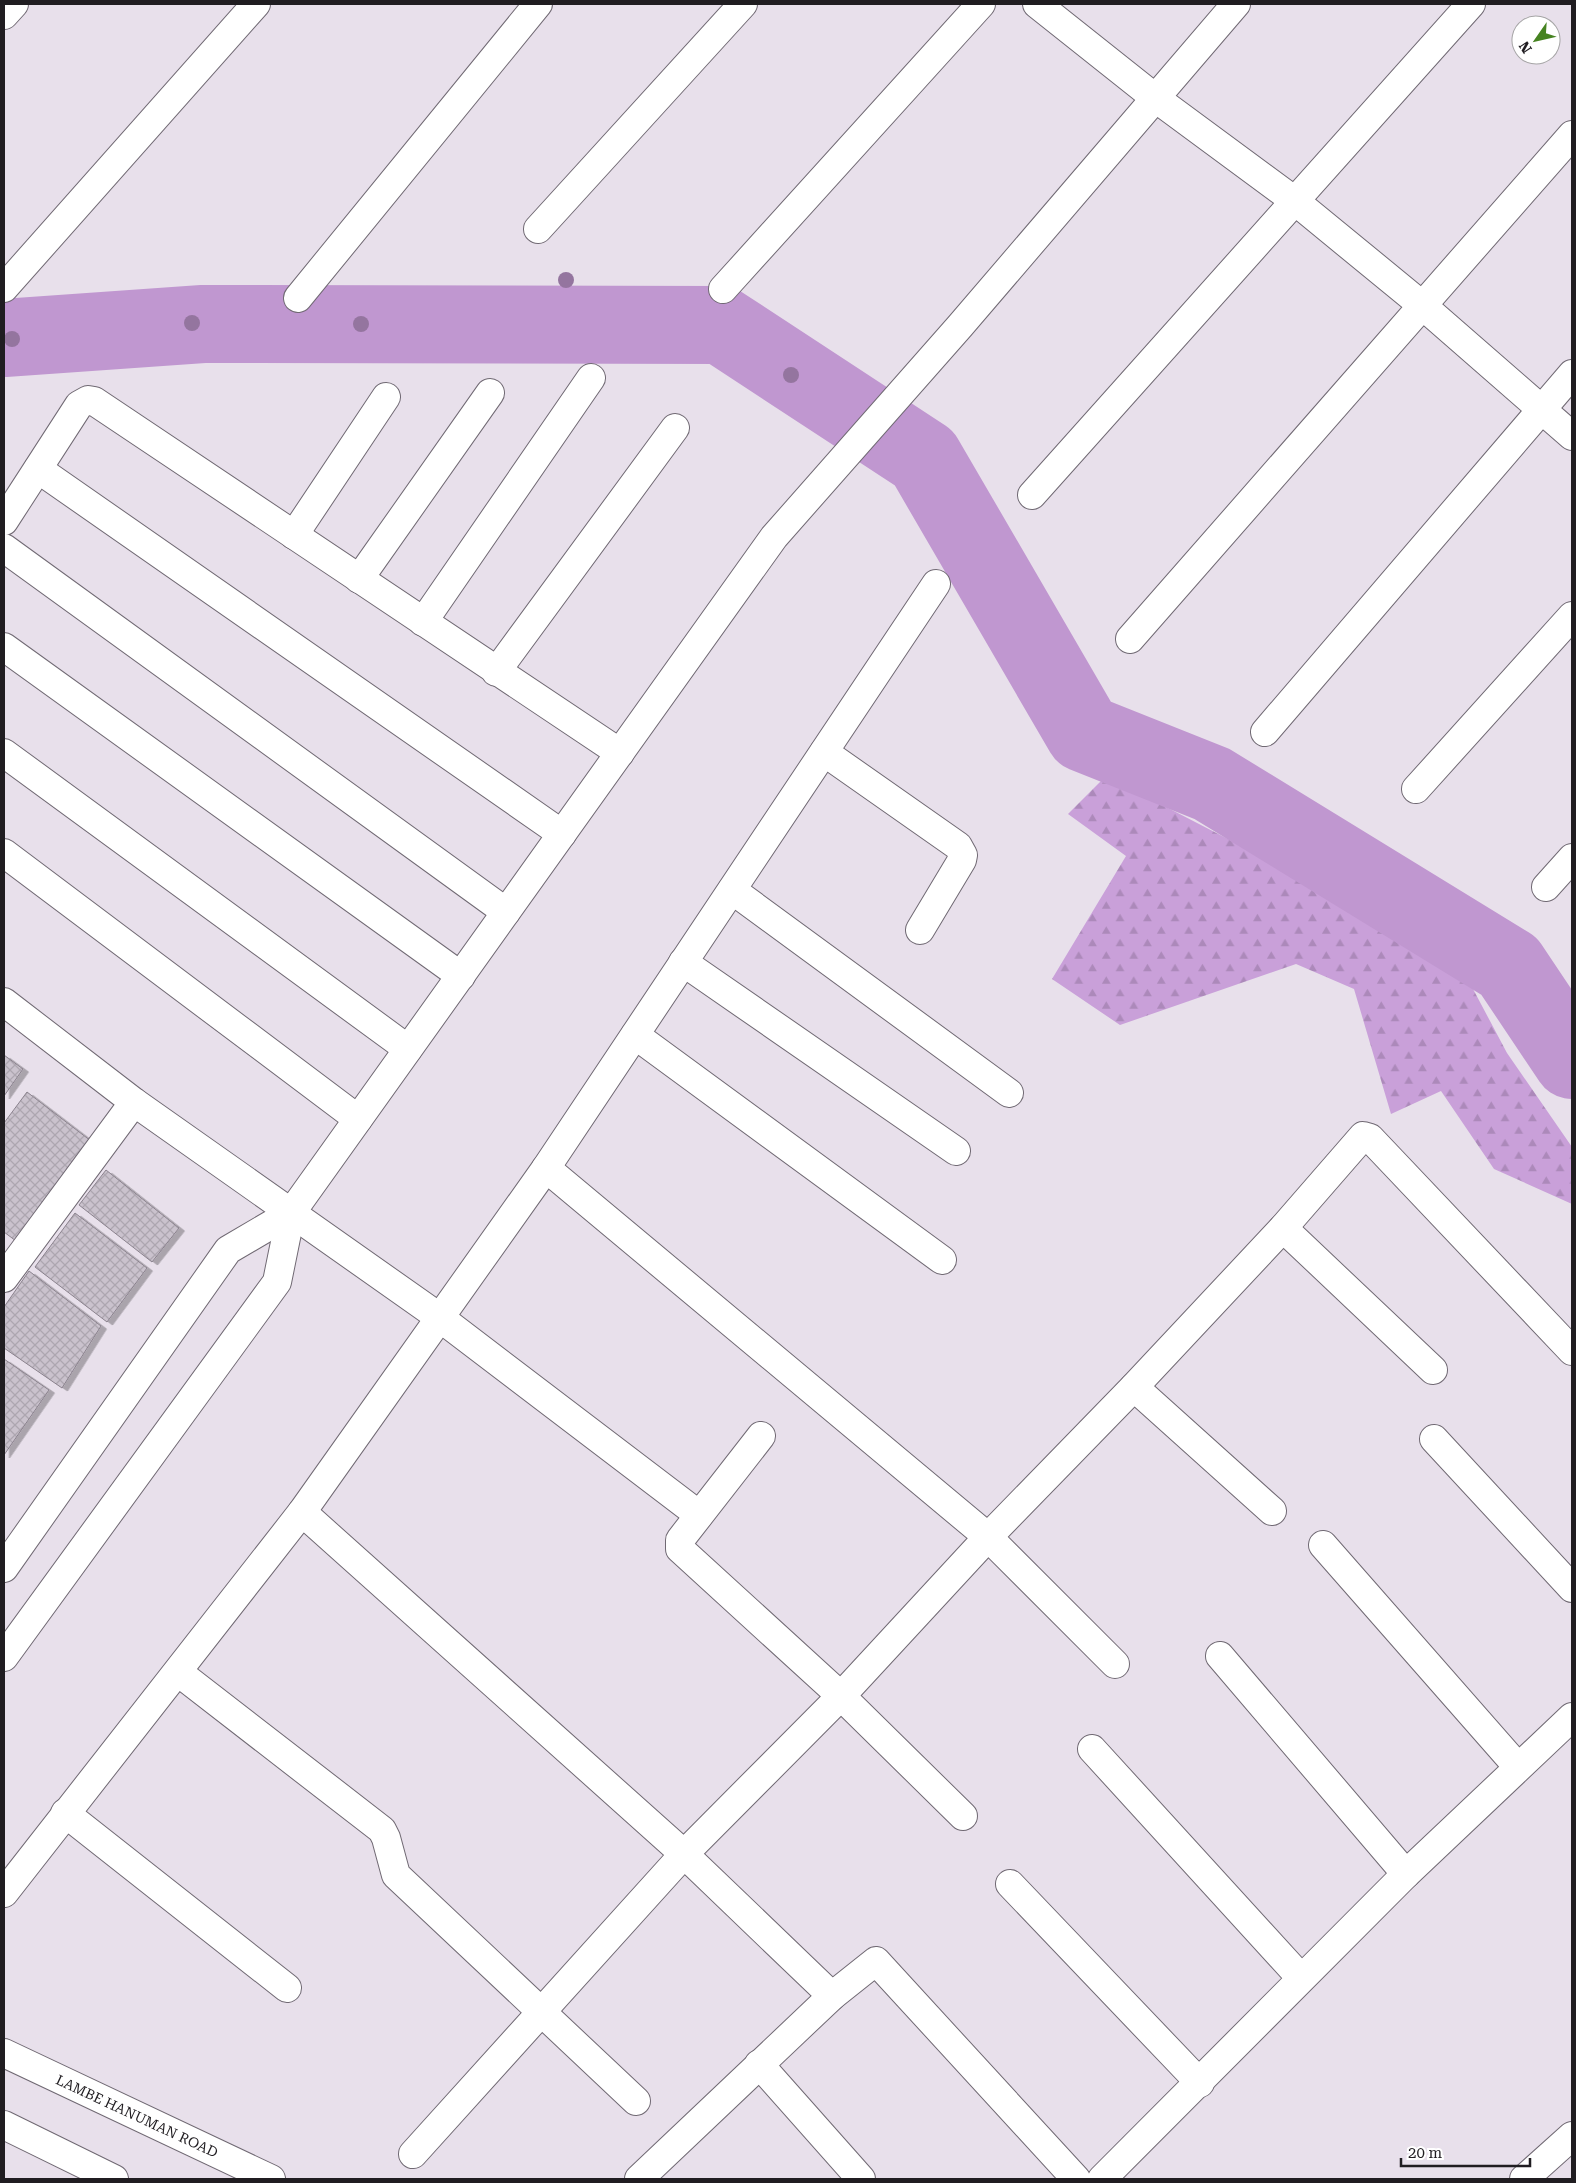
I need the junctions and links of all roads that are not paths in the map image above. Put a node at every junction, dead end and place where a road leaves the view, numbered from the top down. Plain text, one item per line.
1 (14, 4) edge
2 (256, 4) edge
3 (538, 4) edge
4 (743, 4) edge
5 (981, 4) edge
6 (1037, 4) edge
7 (1236, 4) edge
8 (1471, 4) edge
9 (4, 15) edge
10 (1154, 97) junction
11 (1572, 135) edge
12 (1295, 201) junction
13 (538, 229) dead end
14 (4, 288) edge
15 (722, 289) dead end
16 (298, 298) dead end
17 (1423, 306) junction
18 (1572, 374) edge
19 (591, 378) dead end
20 (490, 393) dead end
21 (386, 397) dead end
22 (1541, 408) junction
23 (675, 428) dead end
24 (1572, 436) edge
25 (38, 469) junction
26 (1032, 495) dead end
27 (4, 521) edge
28 (294, 536) junction
29 (4, 548) edge
30 (359, 579) junction
31 (936, 584) dead end
32 (1572, 616) edge
33 (423, 622) junction
34 (1130, 639) dead end
35 (4, 646) edge
36 (496, 672) junction
37 (1265, 732) dead end
38 (824, 752) junction
39 (4, 753) edge
40 (620, 753) junction
41 (1416, 789) dead end
42 (562, 834) junction
43 (4, 853) edge
44 (1572, 858) edge
45 (1546, 887) dead end
46 (732, 890) junction
47 (506, 912) junction
48 (920, 930) dead end
49 (683, 962) junction
50 (460, 976) junction
51 (4, 1002) edge
52 (635, 1035) junction
53 (408, 1049) junction
54 (1009, 1092) dead end
55 (134, 1102) junction
56 (358, 1119) junction
57 (956, 1151) dead end
58 (546, 1168) junction
59 (291, 1213) junction
60 (1283, 1228) junction
61 (942, 1260) dead end
62 (4, 1278) edge
63 (439, 1317) junction
64 (1572, 1351) edge
65 (1433, 1370) dead end
66 (1134, 1387) junction
67 (761, 1436) dead end
68 (1434, 1439) dead end
69 (1272, 1511) dead end
70 (302, 1512) junction
71 (699, 1515) junction
72 (988, 1537) junction
73 (1323, 1545) dead end
74 (4, 1568) edge
75 (1572, 1588) edge
76 (1220, 1656) dead end
77 (4, 1657) edge
78 (1116, 1664) dead end
79 (178, 1672) junction
80 (841, 1696) junction
81 (1572, 1717) edge
82 (1092, 1750) dead end
83 (1518, 1767) junction
84 (66, 1813) junction
85 (963, 1816) dead end
86 (684, 1854) junction
87 (1406, 1874) junction
88 (1010, 1884) dead end
89 (4, 1893) edge
90 (1301, 1978) junction
91 (287, 1988) dead end
92 (832, 1996) junction
93 (542, 2011) junction
94 (4, 2053) edge
95 (759, 2064) junction
96 (1200, 2083) junction
97 (636, 2101) dead end
98 (4, 2125) edge
99 (1572, 2136) edge
100 (413, 2154) dead end
101 (650, 2176) edge
102 (114, 2179) edge
103 (271, 2179) edge
104 (861, 2179) edge
105 (1076, 2179) edge
106 (1102, 2179) edge
107 (1524, 2179) edge

1 - 9 street
2 - 14 street
3 - 16 street
4 - 13 street
5 - 15 street
6 - 10 street
7 - 10 street
8 - 12 street
10 - 12 street
10 - 40 street
11 - 17 street
12 - 17 street
12 - 26 street
17 - 22 street
17 - 34 street
18 - 22 street
19 - 33 street
20 - 30 street
21 - 28 street
22 - 24 street
22 - 37 street
23 - 36 street
25 - 27 street
25 - 28 street
25 - 42 street
28 - 30 street
29 - 47 street
30 - 33 street
31 - 38 street
32 - 41 street
33 - 36 street
35 - 50 street
36 - 40 street
38 - 46 street
38 - 48 street
39 - 53 street
40 - 42 street
42 - 47 street
43 - 56 street
44 - 45 street
46 - 49 street
46 - 54 street
47 - 50 street
49 - 52 street
49 - 57 street
50 - 53 street
51 - 55 street
52 - 58 street
52 - 61 street
53 - 56 street
55 - 59 street
55 - 62 street
56 - 59 street
58 - 63 street
58 - 72 street
59 - 63 street
59 - 74 street
59 - 77 street
60 - 64 street
60 - 65 street
60 - 66 street
63 - 70 street
63 - 71 street
66 - 69 street
66 - 72 street
67 - 71 street
68 - 75 street
70 - 79 street
70 - 86 street
71 - 80 street
72 - 78 street
72 - 80 street
73 - 83 street
76 - 87 street
79 - 84 street
79 - 93 street
80 - 85 street
80 - 86 street
81 - 83 street
82 - 90 street
83 - 87 street
84 - 89 street
84 - 91 street
86 - 92 street
86 - 93 street
87 - 90 street
88 - 96 street
90 - 96 street
92 - 95 street
92 - 105 street
93 - 97 street
93 - 100 street
94 - 103 street, LAMBE HANUMAN ROAD
95 - 101 street
95 - 104 street
96 - 106 street
98 - 102 street
99 - 107 street

